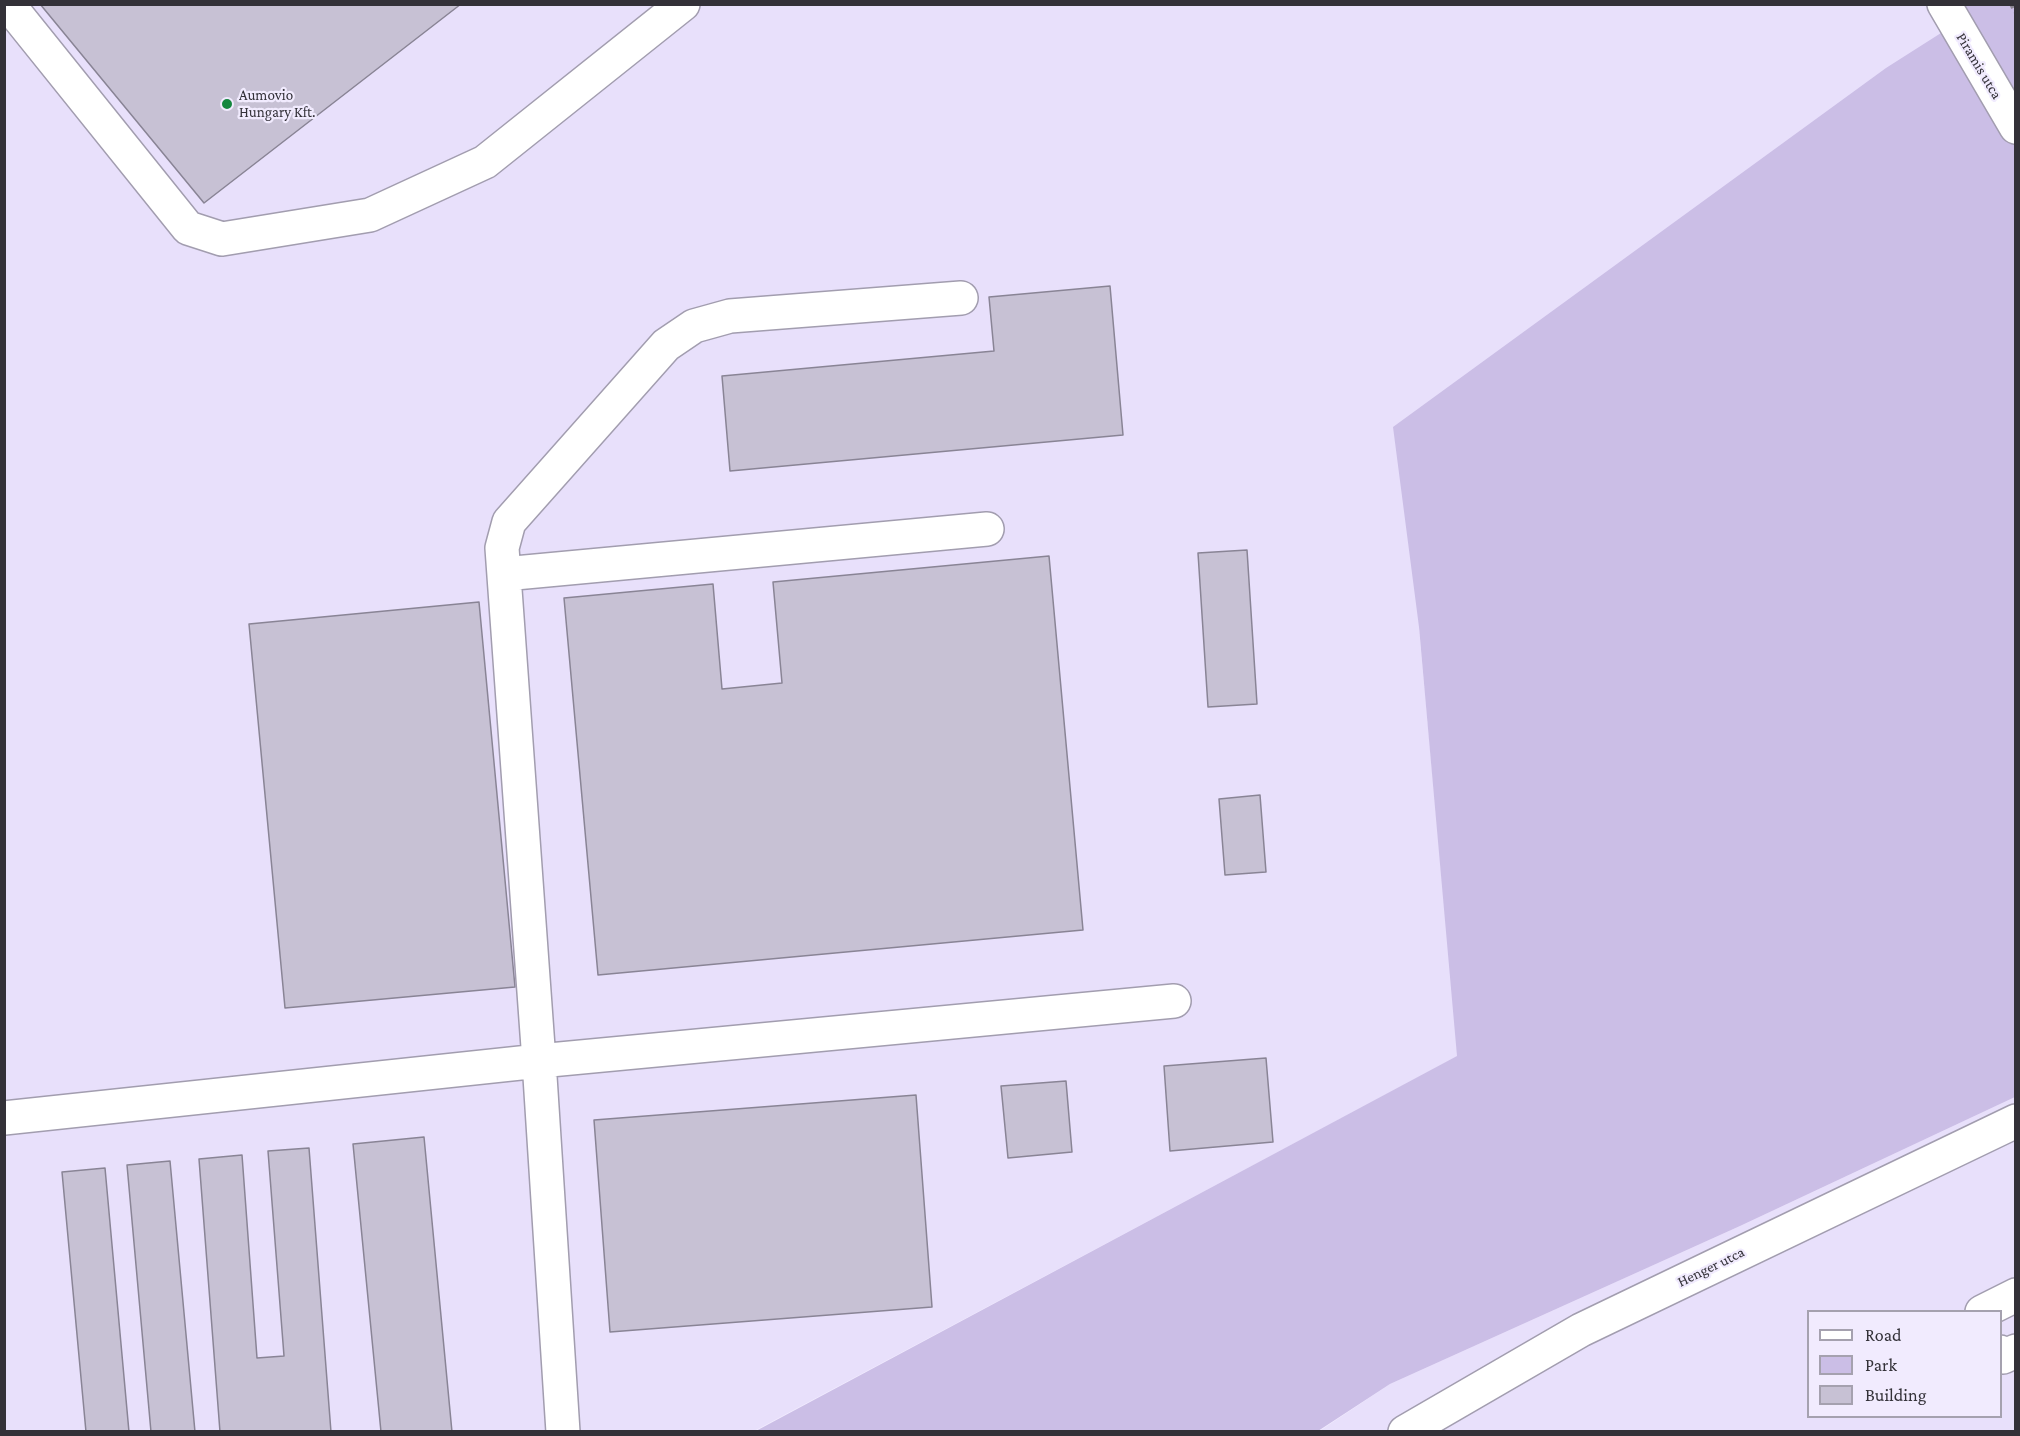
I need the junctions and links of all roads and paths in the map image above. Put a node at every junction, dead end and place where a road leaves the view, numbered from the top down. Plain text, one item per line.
1 (8, 4) edge
2 (683, 4) edge
3 (1944, 4) edge
4 (2011, 4) edge
5 (2016, 13) edge
6 (2016, 127) edge
7 (961, 298) dead end
8 (987, 529) dead end
9 (504, 574) junction
10 (1174, 1001) dead end
11 (539, 1061) junction
12 (4, 1118) edge
13 (2016, 1121) edge
14 (2016, 1295) edge
15 (1984, 1310) edge
16 (2016, 1351) edge
17 (2002, 1354) edge
18 (1409, 1429) edge
19 (563, 1431) edge

1 - 2 street
3 - 6 street, Piramis utca
4 - 5 path
7 - 9 street
8 - 9 street
9 - 11 street
10 - 11 street
11 - 12 street
11 - 19 street
13 - 18 street, Henger utca
14 - 15 street
16 - 17 street

